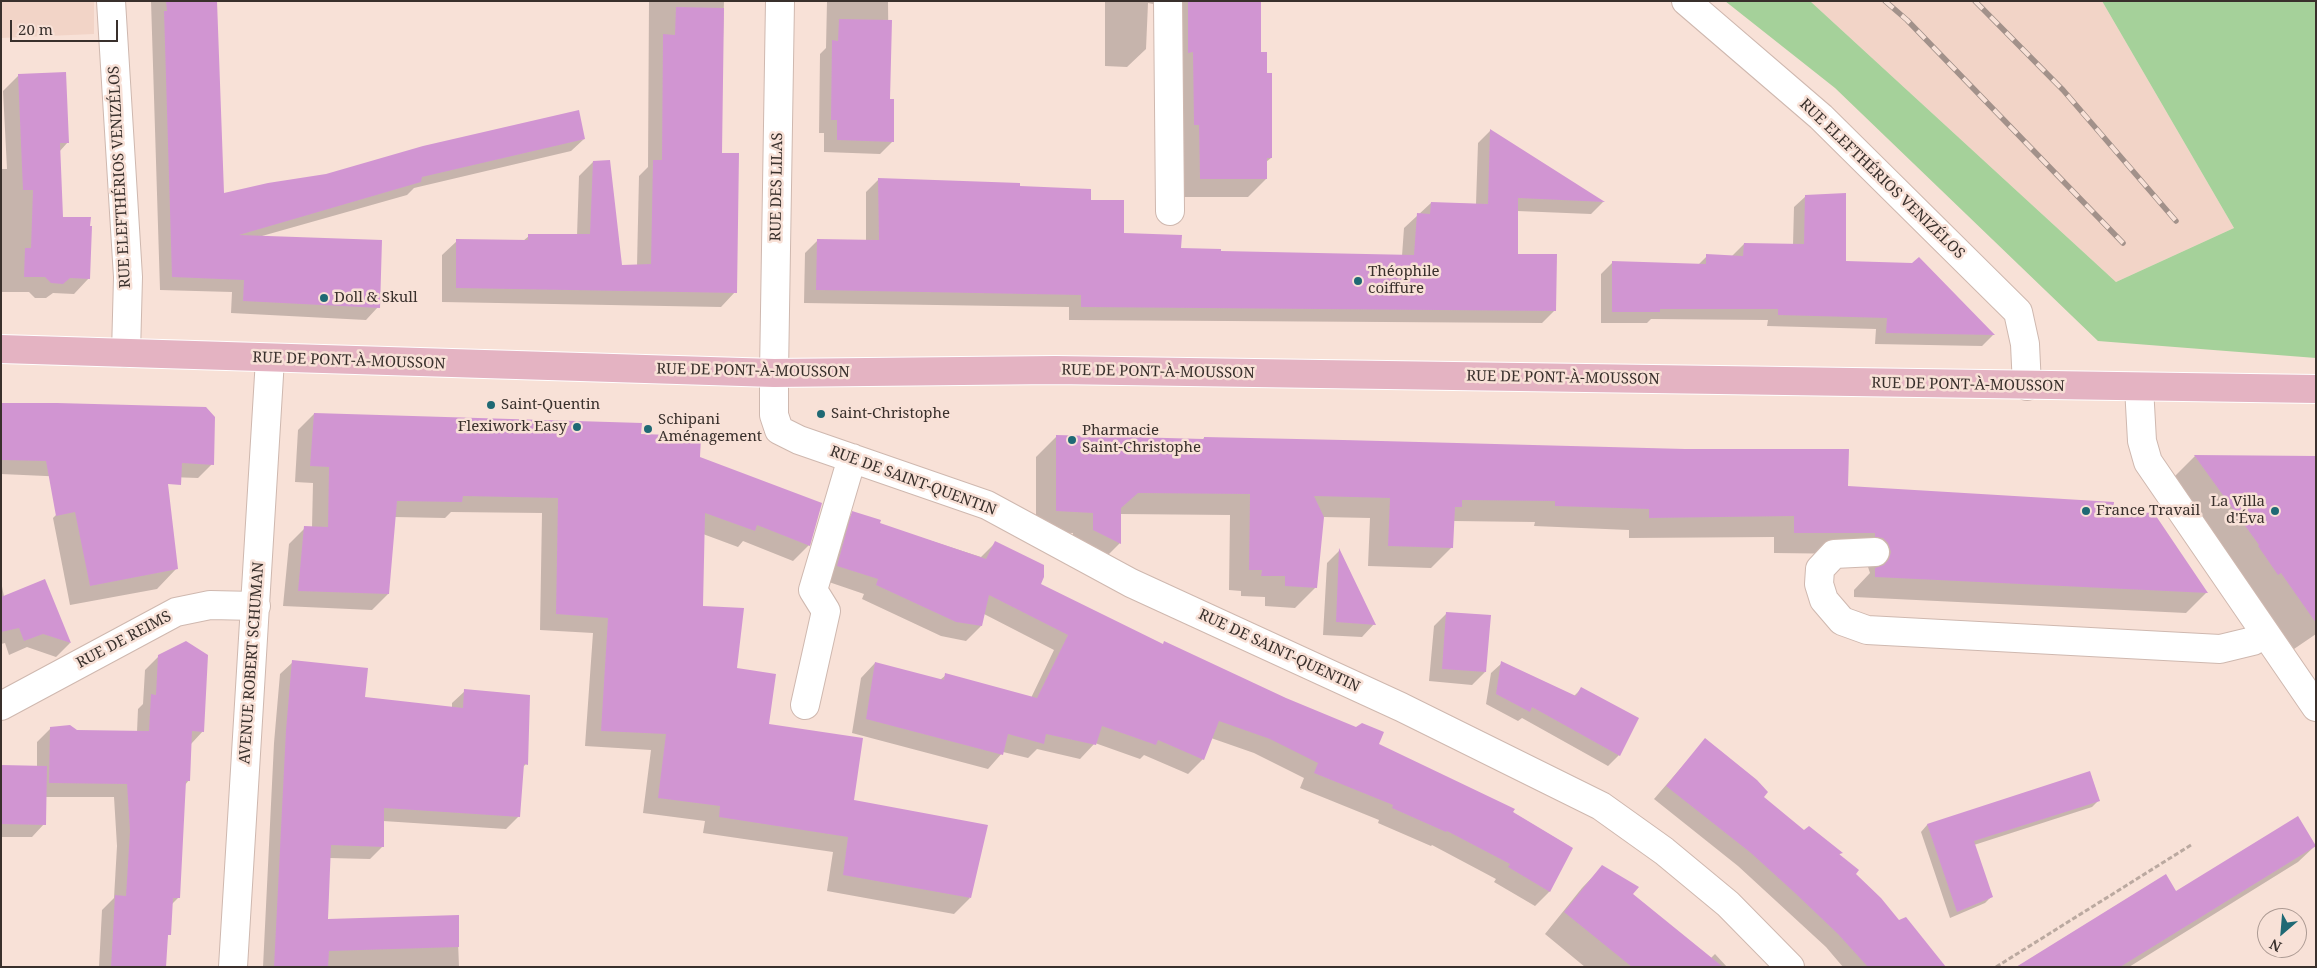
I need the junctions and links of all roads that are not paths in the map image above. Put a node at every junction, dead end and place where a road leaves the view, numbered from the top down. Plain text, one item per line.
1 (111, 1) edge
2 (780, 1) edge
3 (1168, 1) edge
4 (1686, 1) edge
5 (1170, 211) dead end
6 (1, 349) edge
7 (126, 353) junction
8 (270, 359) junction
9 (774, 373) junction
10 (2027, 386) junction
11 (2139, 387) junction
12 (2316, 390) edge
13 (852, 458) junction
14 (1875, 552) dead end
15 (256, 606) junction
16 (2265, 634) junction
17 (805, 705) dead end
18 (1, 706) edge
19 (2316, 707) edge
20 (233, 967) edge
21 (1790, 967) edge

1 - 7 street, RUE ELEFTHÉRIOS VENIZÉLOS
2 - 9 street, RUE DES LILAS
3 - 5 street
4 - 10 street, RUE ELEFTHÉRIOS VENIZÉLOS
6 - 7 main road, RUE DE PONT-À-MOUSSON
7 - 8 main road, RUE DE PONT-À-MOUSSON
8 - 9 main road, RUE DE PONT-À-MOUSSON
8 - 15 street, AVENUE ROBERT SCHUMAN
9 - 10 main road, RUE DE PONT-À-MOUSSON
9 - 13 street, RUE DE SAINT-QUENTIN
10 - 11 main road, RUE DE PONT-À-MOUSSON
11 - 12 main road, RUE DE PONT-À-MOUSSON
11 - 16 street
13 - 17 street
13 - 21 street, RUE DE SAINT-QUENTIN
14 - 16 street
15 - 18 street, RUE DE REIMS
15 - 20 street, AVENUE ROBERT SCHUMAN
16 - 19 street

